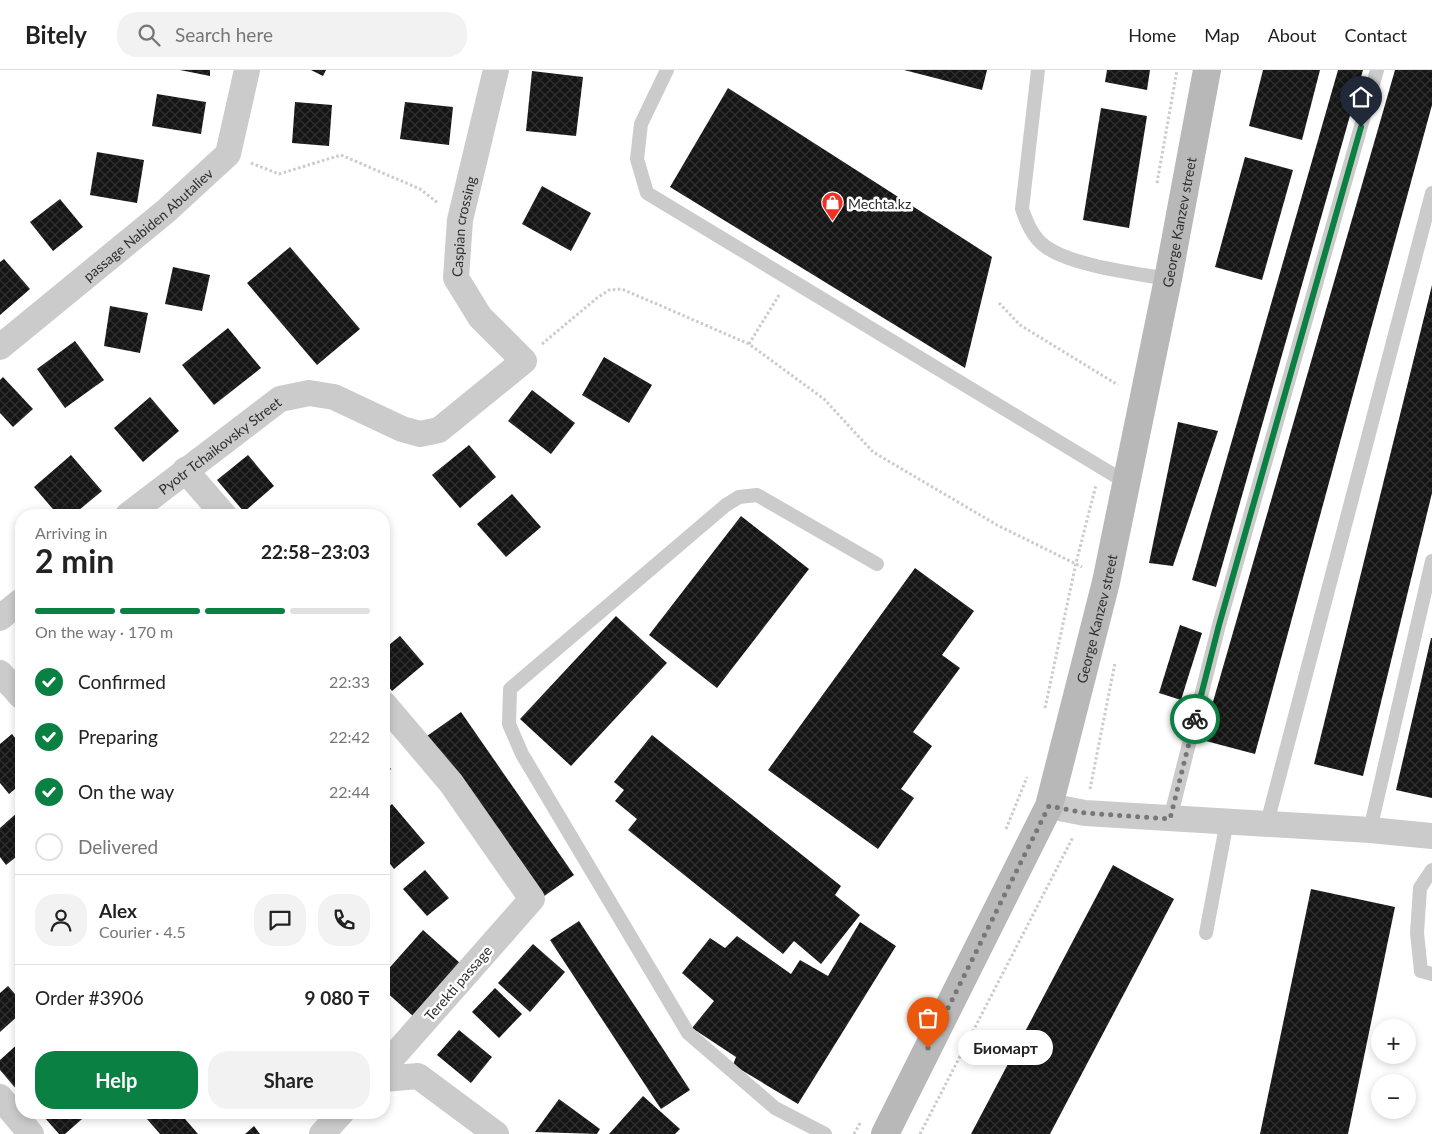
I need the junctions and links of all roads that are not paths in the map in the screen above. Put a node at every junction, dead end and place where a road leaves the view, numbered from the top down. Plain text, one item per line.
1 (247, 70) edge
2 (496, 70) edge
3 (667, 70) edge
4 (1038, 70) edge
5 (1207, 70) edge
6 (1377, 70) edge
7 (1432, 193) edge
8 (1168, 280) junction
9 (0, 346) edge
10 (524, 361) joint
11 (185, 470) junction
12 (1127, 483) junction
13 (136, 509) edge
14 (219, 509) edge
15 (1432, 561) edge
16 (877, 564) dead end
17 (15, 606) edge
18 (0, 618) edge
19 (0, 673) edge
20 (15, 689) edge
21 (390, 711) edge
22 (1049, 806) junction
23 (1170, 819) junction
24 (1226, 821) junction
25 (1267, 823) junction
26 (1370, 830) junction
27 (1432, 836) edge
28 (1432, 870) edge
29 (1206, 933) dead end
30 (1432, 974) edge
31 (390, 1060) edge
32 (390, 1078) edge
33 (0, 1097) edge
34 (15, 1115) edge
35 (18, 1119) edge
36 (336, 1119) edge
37 (31, 1134) edge
38 (322, 1134) edge
39 (496, 1134) edge
40 (825, 1134) edge
41 (885, 1134) edge

1 - 9 street, passage Nabiden Abutaliev
2 - 10 street, Caspian crossing
3 - 12 lane
4 - 8 lane
5 - 8 main road, George Kanzev street
6 - 23 lane
7 - 25 lane
8 - 12 main road, George Kanzev street
10 - 11 street, Pyotr Tchaikovsky Street
11 - 13 street, Pyotr Tchaikovsky Street
11 - 14 street
12 - 22 main road, George Kanzev street
15 - 26 lane
16 - 40 lane
17 - 18 street
19 - 20 street
21 - 31 street, Terekti passage
22 - 23 street
22 - 41 main road, George Kanzev street
23 - 24 street
24 - 25 street
24 - 29 lane
25 - 26 street
26 - 27 street
28 - 30 lane
32 - 39 street
33 - 34 street
35 - 37 street
36 - 38 street

